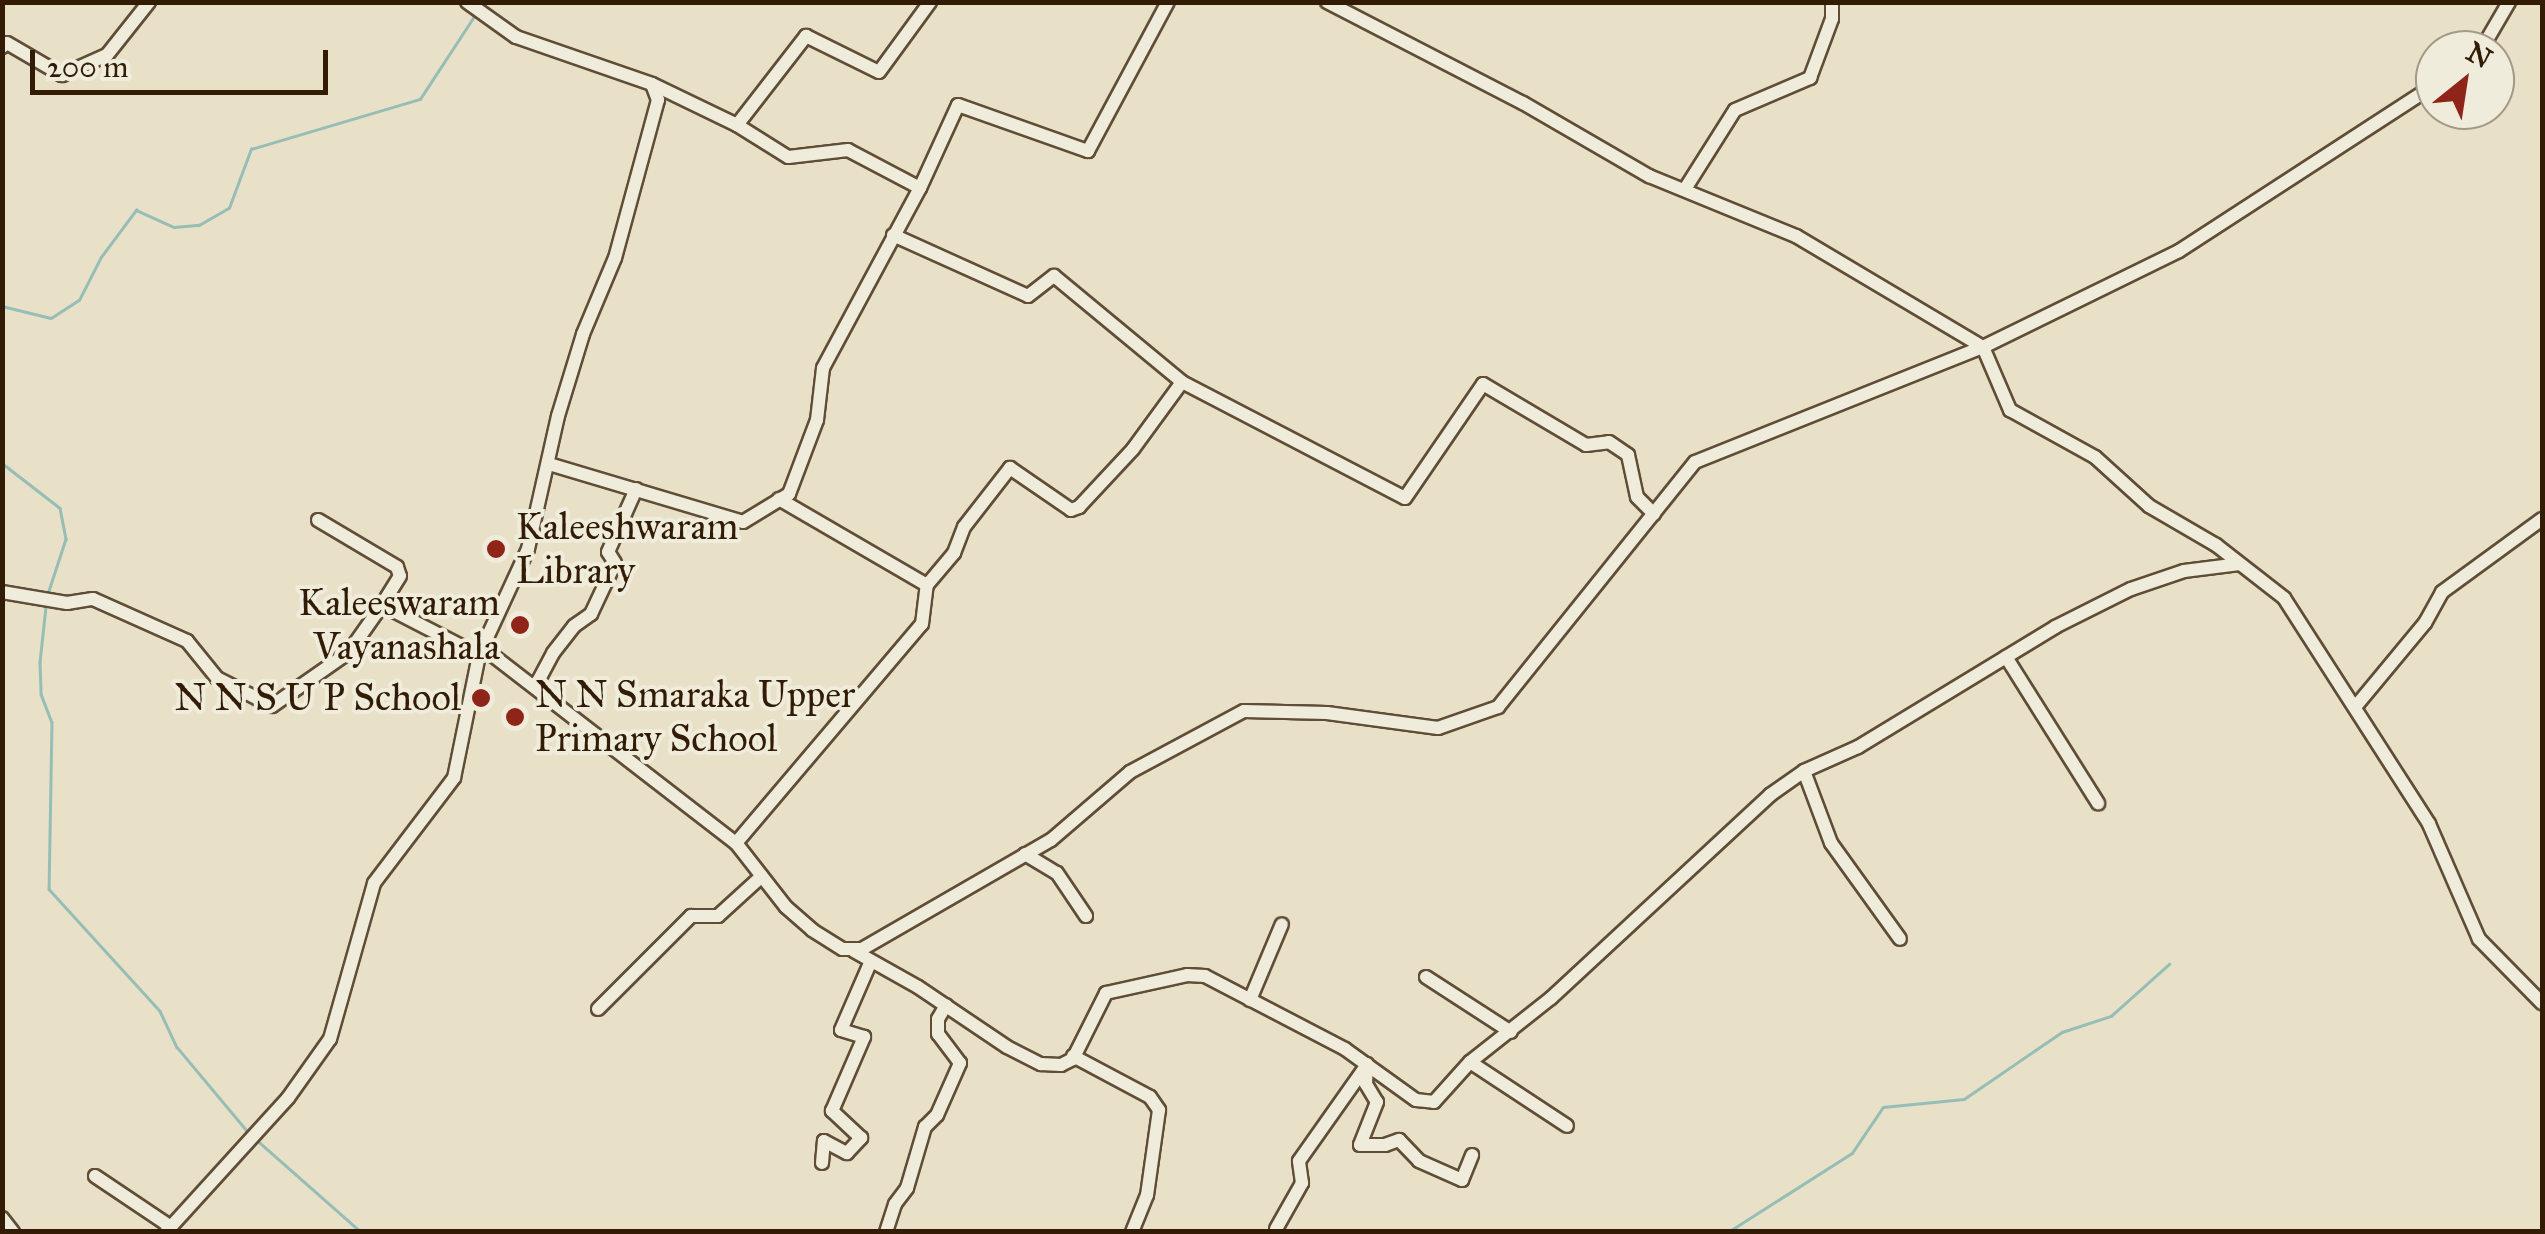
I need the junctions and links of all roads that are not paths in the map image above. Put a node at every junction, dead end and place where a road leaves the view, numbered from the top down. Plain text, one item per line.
1 (149, 2) edge
2 (467, 2) edge
3 (930, 2) edge
4 (1168, 2) edge
5 (1327, 2) edge
6 (1832, 2) edge
7 (2509, 2) edge
8 (2493, 30) edge
9 (2, 46) edge
10 (652, 84) junction
11 (2415, 98) edge
12 (737, 125) junction
13 (920, 188) junction
14 (1685, 189) junction
15 (892, 235) junction
16 (1983, 346) junction
17 (1182, 382) junction
18 (549, 464) junction
19 (636, 489) junction
20 (779, 500) junction
21 (1654, 514) junction
22 (2542, 519) edge
23 (318, 520) dead end
24 (2240, 564) junction
25 (927, 585) junction
26 (2, 592) edge
27 (382, 605) junction
28 (481, 651) junction
29 (2006, 657) junction
30 (535, 687) junction
31 (2356, 706) junction
32 (1804, 771) junction
33 (2098, 803) dead end
34 (736, 843) junction
35 (1025, 854) junction
36 (762, 876) junction
37 (1086, 916) dead end
38 (1282, 924) dead end
39 (1900, 939) dead end
40 (854, 951) junction
41 (871, 961) junction
42 (1426, 977) dead end
43 (1250, 1000) junction
44 (2542, 1003) edge
45 (946, 1006) junction
46 (598, 1009) dead end
47 (1511, 1032) junction
48 (1074, 1056) junction
49 (1470, 1062) junction
50 (1367, 1064) junction
51 (1567, 1126) dead end
52 (1472, 1155) dead end
53 (822, 1162) dead end
54 (95, 1176) dead end
55 (2, 1218) edge
56 (169, 1229) edge
57 (1276, 1229) dead end
58 (13, 1232) edge
59 (886, 1232) edge
60 (1132, 1232) edge

1 - 9 street
2 - 10 street
3 - 12 street
4 - 13 street
5 - 14 street
6 - 14 street
7 - 8 street
10 - 12 street
10 - 18 street
11 - 16 street
12 - 13 street
13 - 15 street
14 - 16 street
15 - 17 street
15 - 20 street
16 - 21 street
16 - 24 street
17 - 21 street
17 - 25 street
18 - 19 street
18 - 28 street
19 - 20 street
19 - 30 street
20 - 25 street
21 - 35 street
22 - 31 street
23 - 27 street
24 - 29 street
24 - 31 street
25 - 34 street
26 - 27 street
27 - 28 street
28 - 30 street
28 - 56 street
29 - 32 street
29 - 33 street
30 - 34 street
31 - 44 street
32 - 39 street
32 - 47 street
34 - 36 street
35 - 37 street
35 - 40 street
36 - 40 street
36 - 46 street
38 - 43 street
40 - 41 street
41 - 45 street
41 - 53 street
42 - 47 street
43 - 48 street
43 - 50 street
45 - 48 street
45 - 59 street
47 - 49 street
48 - 60 street
49 - 50 street
49 - 51 street
50 - 52 street
50 - 57 street
54 - 56 street
55 - 58 street

